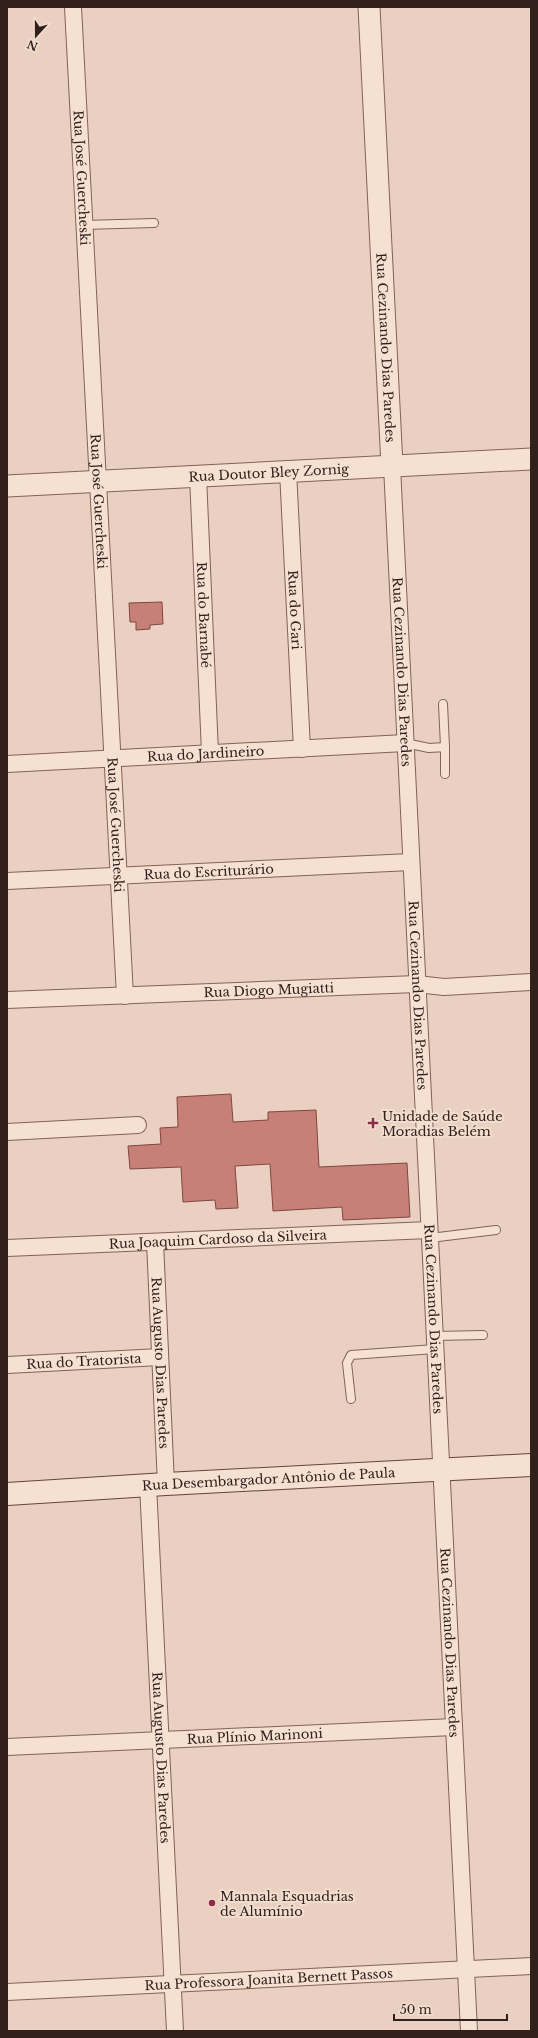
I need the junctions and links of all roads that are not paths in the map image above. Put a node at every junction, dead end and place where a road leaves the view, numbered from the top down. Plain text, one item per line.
1 (73, 7) edge
2 (369, 7) edge
3 (154, 223) dead end
4 (84, 225) junction
5 (531, 459) edge
6 (392, 466) junction
7 (288, 471) junction
8 (198, 476) junction
9 (98, 481) junction
10 (7, 486) edge
11 (443, 704) dead end
12 (406, 743) junction
13 (444, 747) junction
14 (302, 749) junction
15 (210, 753) junction
16 (112, 758) junction
17 (7, 764) edge
18 (445, 774) dead end
19 (411, 862) junction
20 (118, 875) junction
21 (7, 881) edge
22 (531, 982) edge
23 (417, 984) junction
24 (125, 996) junction
25 (7, 1000) edge
26 (138, 1125) dead end
27 (7, 1132) edge
28 (496, 1230) dead end
29 (430, 1234) junction
30 (155, 1242) junction
31 (7, 1248) edge
32 (483, 1335) dead end
33 (435, 1343) junction
34 (160, 1357) junction
35 (7, 1365) edge
36 (351, 1399) dead end
37 (531, 1466) edge
38 (441, 1470) junction
39 (157, 1484) junction
40 (7, 1494) edge
41 (454, 1727) junction
42 (160, 1740) junction
43 (7, 1747) edge
44 (531, 1966) edge
45 (466, 1969) junction
46 (173, 1984) junction
47 (7, 1992) edge
48 (175, 2031) edge
49 (469, 2031) edge

1 - 4 street, Rua José Guercheski
2 - 6 street, Rua Cezinando Dias Paredes
3 - 4 lane
4 - 9 street, Rua José Guercheski
5 - 6 street, Rua Doutor Bley Zornig
6 - 7 street, Rua Doutor Bley Zornig
6 - 12 street, Rua Cezinando Dias Paredes
7 - 8 street, Rua Doutor Bley Zornig
7 - 14 street, Rua do Gari
8 - 9 street, Rua Doutor Bley Zornig
8 - 15 street, Rua do Barnabé
9 - 10 street, Rua Doutor Bley Zornig
9 - 16 street, Rua José Guercheski
11 - 13 lane
12 - 13 lane
12 - 14 street, Rua do Jardineiro
12 - 19 street, Rua Cezinando Dias Paredes
13 - 18 lane
14 - 15 street, Rua do Jardineiro
15 - 16 street, Rua do Jardineiro
16 - 17 street, Rua do Jardineiro
16 - 20 street, Rua José Guercheski
19 - 20 street, Rua do Escriturário
19 - 23 street, Rua Cezinando Dias Paredes
20 - 21 street, Rua do Escriturário
20 - 24 street, Rua José Guercheski
22 - 23 street, Rua Diogo Mugiatti
23 - 24 street, Rua Diogo Mugiatti
23 - 29 street, Rua Cezinando Dias Paredes
24 - 25 street, Rua Diogo Mugiatti
26 - 27 street
28 - 29 lane
29 - 30 street, Rua Joaquim Cardoso da Silveira
29 - 33 street, Rua Cezinando Dias Paredes
30 - 31 street, Rua Joaquim Cardoso da Silveira
30 - 34 street, Rua Augusto Dias Paredes
32 - 33 lane
33 - 36 lane
33 - 38 street, Rua Cezinando Dias Paredes
34 - 35 street, Rua do Tratorista
34 - 39 street, Rua Augusto Dias Paredes
37 - 38 main road, Rua Desembargador Antônio de Paula
38 - 39 main road, Rua Desembargador Antônio de Paula
38 - 41 street, Rua Cezinando Dias Paredes
39 - 40 main road, Rua Desembargador Antônio de Paula
39 - 42 street, Rua Augusto Dias Paredes
41 - 42 street, Rua Plínio Marinoni
41 - 45 street, Rua Cezinando Dias Paredes
42 - 43 street, Rua Plínio Marinoni
42 - 46 street, Rua Augusto Dias Paredes
44 - 45 street, Rua Professora Joanita Bernett Passos
45 - 46 street, Rua Professora Joanita Bernett Passos
45 - 49 street, Rua Cezinando Dias Paredes
46 - 47 street, Rua Professora Joanita Bernett Passos
46 - 48 street, Rua Augusto Dias Paredes

